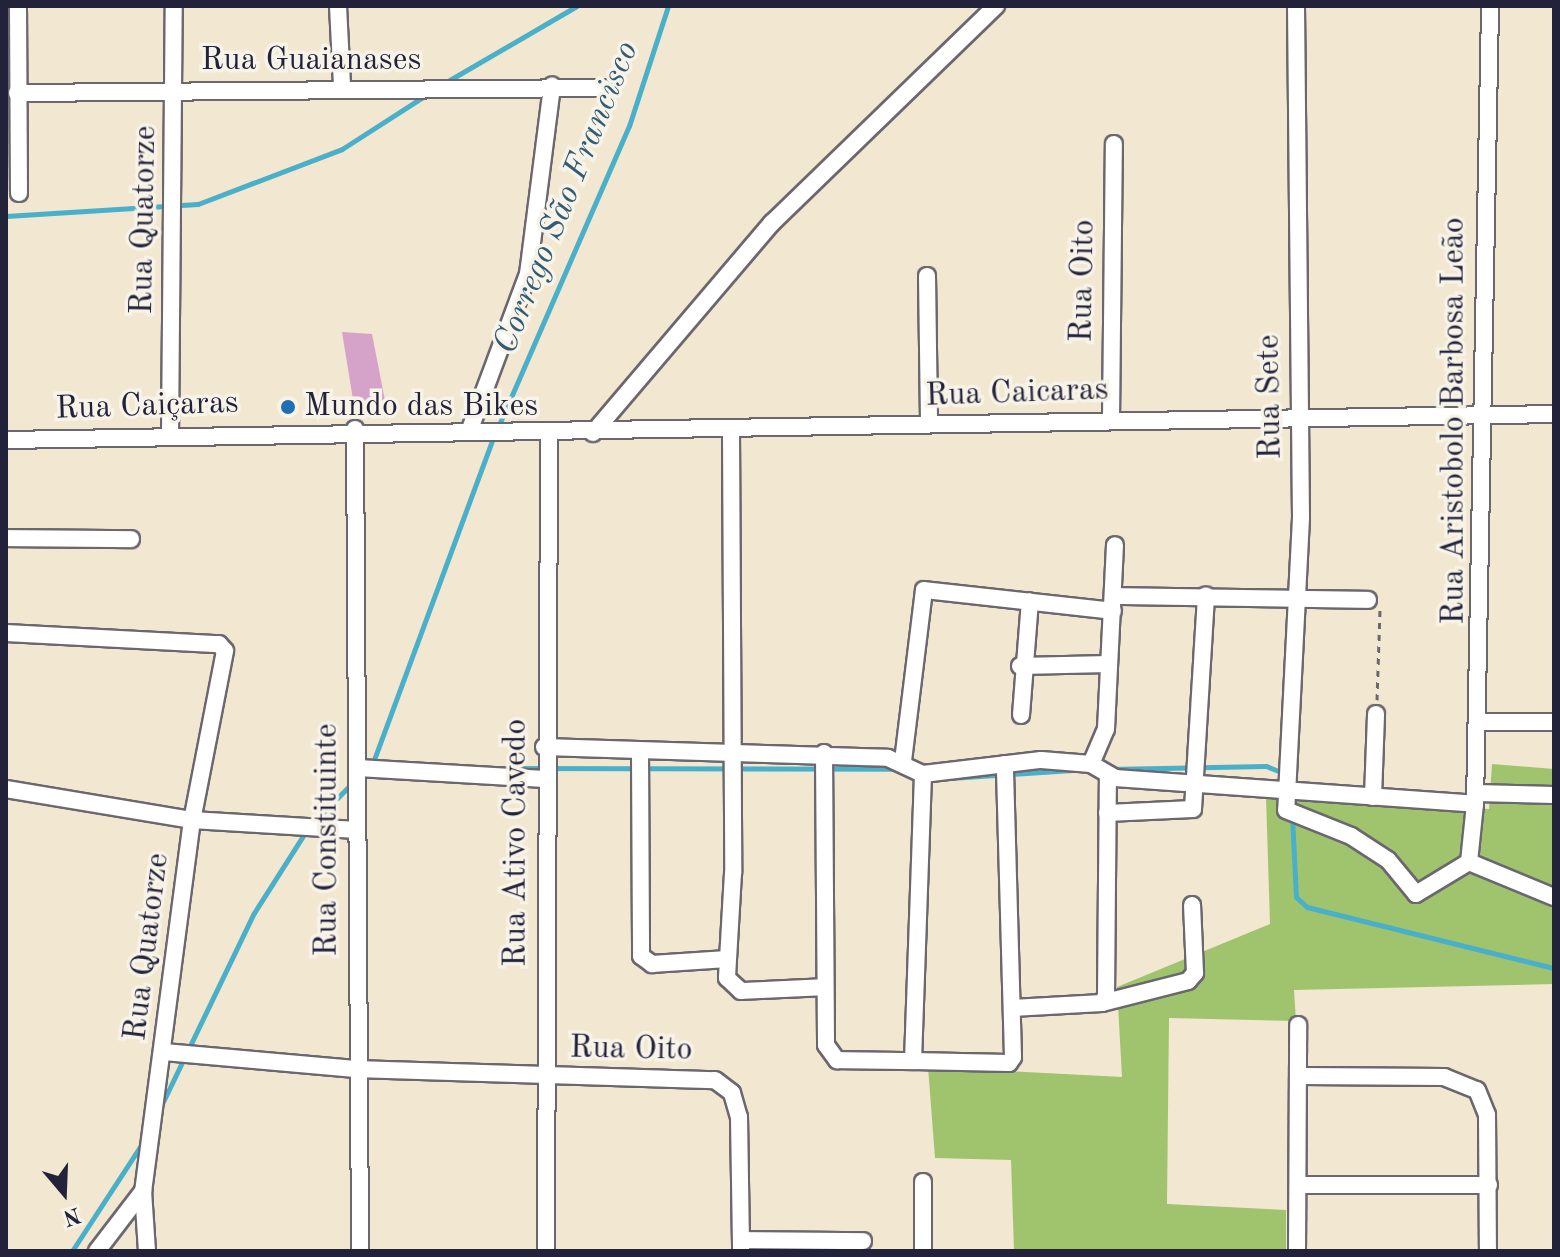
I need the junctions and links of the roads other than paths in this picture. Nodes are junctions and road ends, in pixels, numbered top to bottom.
1 (18, 6) edge
2 (174, 6) edge
3 (338, 6) edge
4 (996, 6) edge
5 (1296, 6) edge
6 (1490, 6) edge
7 (342, 86) junction
8 (552, 86) junction
9 (604, 88) dead end
10 (174, 90) junction
11 (17, 93) junction
12 (1114, 144) dead end
13 (19, 193) dead end
14 (927, 276) dead end
15 (1554, 414) edge
16 (1482, 416) junction
17 (1111, 419) junction
18 (1299, 419) junction
19 (929, 424) junction
20 (355, 429) junction
21 (476, 430) junction
22 (731, 432) junction
23 (593, 433) junction
24 (170, 434) junction
25 (549, 435) junction
26 (6, 440) edge
27 (6, 538) edge
28 (131, 539) dead end
29 (1115, 545) dead end
30 (1206, 595) junction
31 (1296, 598) junction
32 (1368, 600) road end
33 (1030, 601) junction
34 (1114, 604) junction
35 (6, 633) edge
36 (1109, 664) junction
37 (1020, 666) junction
38 (1376, 714) road end
39 (1021, 715) dead end
40 (1478, 722) junction
41 (1554, 722) edge
42 (544, 747) junction
43 (729, 750) junction
44 (640, 753) junction
45 (824, 753) junction
46 (903, 761) junction
47 (1005, 764) junction
48 (1091, 764) junction
49 (364, 770) junction
50 (923, 774) junction
51 (1108, 776) junction
52 (545, 779) junction
53 (1195, 783) junction
54 (1292, 788) junction
55 (6, 789) edge
56 (1554, 795) edge
57 (1373, 797) junction
58 (1476, 799) junction
59 (1107, 813) junction
60 (192, 820) junction
61 (357, 830) junction
62 (1469, 862) junction
63 (1554, 897) edge
64 (1192, 905) dead end
65 (727, 959) junction
66 (825, 987) junction
67 (1102, 1003) junction
68 (1012, 1008) junction
69 (1298, 1025) dead end
70 (171, 1053) junction
71 (913, 1061) junction
72 (355, 1069) junction
73 (546, 1076) junction
74 (1302, 1076) junction
75 (923, 1182) dead end
76 (1298, 1185) junction
77 (1489, 1185) junction
78 (143, 1191) junction
79 (863, 1241) dead end
80 (741, 1246) edge
81 (97, 1251) edge
82 (147, 1251) edge
83 (360, 1251) edge
84 (546, 1251) edge
85 (923, 1251) edge
86 (1297, 1251) edge
87 (1488, 1251) edge

1 - 11 street
2 - 10 street, Rua Quatorze
3 - 7 street
4 - 23 street
5 - 18 street, Rua Sete
6 - 16 street, Rua Aristobolo Barbosa Leão
7 - 8 street, Rua Guaianases
7 - 10 street, Rua Guaianases
8 - 9 street, Rua Guaianases
8 - 21 street
10 - 11 street, Rua Guaianases
10 - 24 street, Rua Quatorze
11 - 13 street
12 - 17 street, Rua Oito
14 - 19 street
15 - 16 street, Rua Caicaras
16 - 18 street, Rua Caicaras
16 - 40 street, Rua Aristobolo Barbosa Leão
17 - 18 street, Rua Caicaras
17 - 19 street, Rua Caicaras
18 - 31 street, Rua Sete
19 - 22 street, Rua Caicaras
20 - 21 street, Rua Caiçaras
20 - 24 street, Rua Caiçaras
20 - 49 street, Rua Constituinte
21 - 25 street, Rua Caicaras
22 - 23 street, Rua Caicaras
22 - 43 street
23 - 25 street, Rua Caicaras
24 - 26 street, Rua Caiçaras
25 - 42 street, Rua Ativo Cavedo
27 - 28 street
29 - 34 street
30 - 31 street
30 - 34 street
30 - 53 street
31 - 32 street
31 - 54 street, Rua Sete
33 - 34 street
33 - 37 street
33 - 46 street
34 - 36 street
35 - 60 street, Rua Quatorze
36 - 37 street
36 - 48 street
37 - 39 street
38 - 57 street
40 - 41 street
40 - 58 street, Rua Aristobolo Barbosa Leão
42 - 44 street
42 - 52 street, Rua Ativo Cavedo
43 - 44 street
43 - 45 street
43 - 65 street
44 - 65 street
45 - 46 street
45 - 66 street
46 - 50 street
47 - 48 street
47 - 50 street
47 - 68 street
48 - 51 street
49 - 52 street
49 - 61 street, Rua Constituinte
50 - 71 street
51 - 53 street
51 - 59 street
52 - 73 street, Rua Ativo Cavedo
53 - 54 street
53 - 59 street
54 - 57 street
54 - 62 street, Rua Sete
55 - 60 street
56 - 58 street
57 - 58 street
58 - 62 street, Rua Aristobolo Barbosa Leão
59 - 67 street
60 - 61 street
60 - 70 street, Rua Quatorze
61 - 72 street, Rua Constituinte
62 - 63 street
64 - 67 street
65 - 66 street
66 - 71 street
67 - 68 street
68 - 71 street
69 - 74 street
70 - 72 street, Rua Oito
70 - 78 street, Rua Quatorze
72 - 73 street, Rua Oito
72 - 83 street, Rua Constituinte
73 - 80 street, Rua Oito
73 - 84 street, Rua Ativo Cavedo
74 - 76 street
74 - 77 street
75 - 85 street
76 - 77 street
76 - 86 street
77 - 87 street
78 - 81 street
78 - 82 street, Rua Quatorze
79 - 80 street

